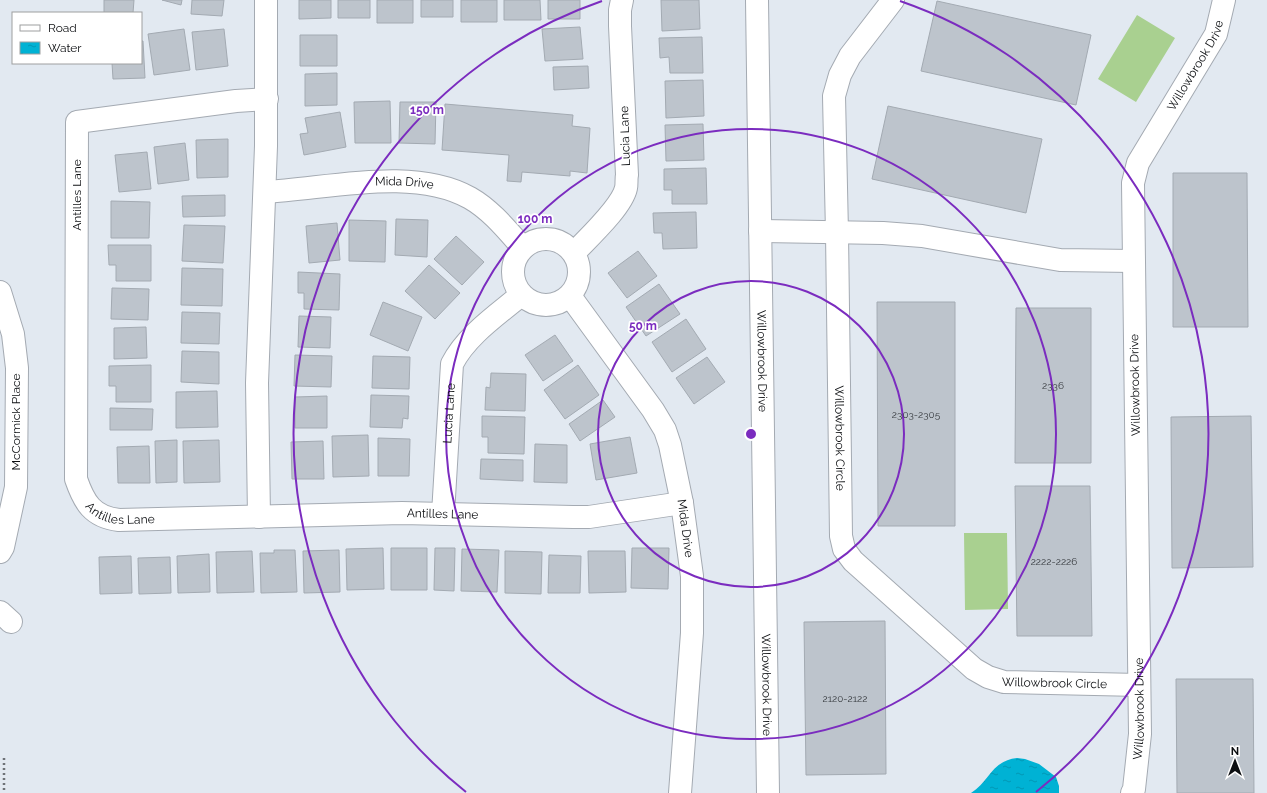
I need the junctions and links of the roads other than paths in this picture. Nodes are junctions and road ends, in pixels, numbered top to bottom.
1 (266, 0) edge
2 (622, 0) edge
3 (757, 0) edge
4 (893, 0) edge
5 (1224, 0) edge
6 (267, 99) junction
7 (265, 192) junction
8 (760, 231) junction
9 (837, 233) junction
10 (523, 248) junction
11 (574, 253) junction
12 (1133, 261) junction
13 (0, 292) edge
14 (522, 295) junction
15 (570, 296) junction
16 (682, 503) junction
17 (443, 514) junction
18 (259, 517) junction
19 (0, 552) edge
20 (1139, 685) junction
21 (680, 793) edge
22 (768, 793) edge
23 (1132, 793) edge

1 - 6 street
2 - 11 street, Lucia Lane
3 - 8 street, Willowbrook Drive
4 - 9 street, Willowbrook Circle
5 - 12 street, Willowbrook Drive
6 - 7 street
6 - 18 street, Antilles Lane
7 - 10 street, Mida Drive
7 - 18 street
8 - 9 street
8 - 22 street, Willowbrook Drive
9 - 12 street
9 - 20 street, Willowbrook Circle
10 - 11 street
10 - 14 street
11 - 15 street
12 - 20 street, Willowbrook Drive
13 - 19 street, McCormick Place
14 - 15 street
14 - 17 street, Lucia Lane
15 - 16 street, Mida Drive
16 - 17 street, Antilles Lane
16 - 21 street, Mida Drive
17 - 18 street, Antilles Lane
20 - 23 street, Willowbrook Drive

